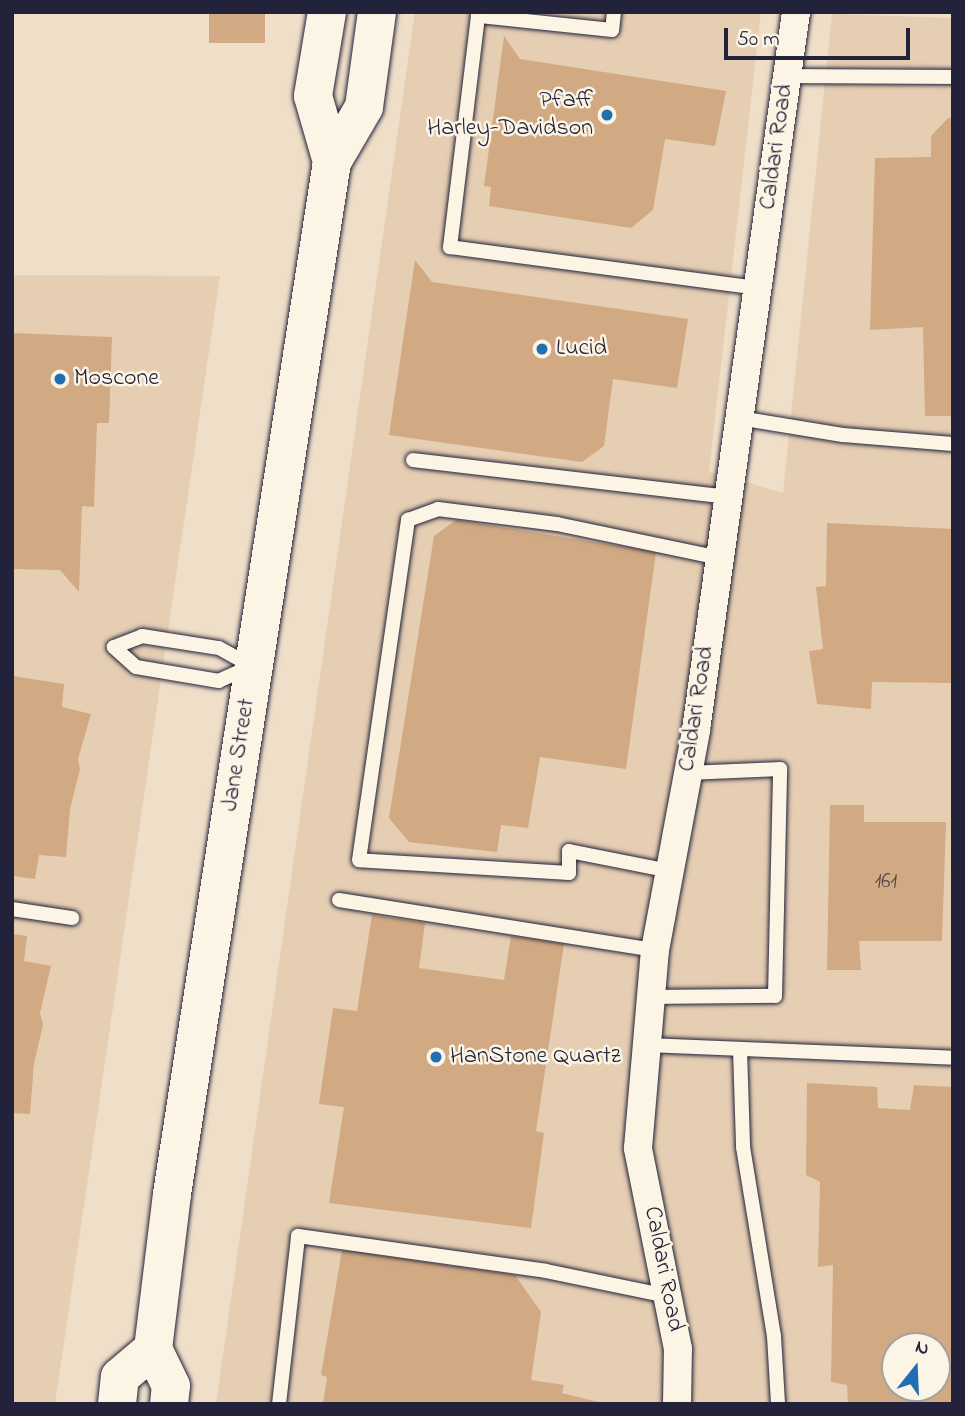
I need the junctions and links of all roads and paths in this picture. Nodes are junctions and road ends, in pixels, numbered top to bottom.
1 (327, 12) edge
2 (377, 12) edge
3 (614, 12) edge
4 (796, 12) edge
5 (787, 76) junction
6 (953, 77) edge
7 (332, 162) junction
8 (757, 288) junction
9 (739, 418) junction
10 (953, 444) edge
11 (412, 460) dead end
12 (728, 497) junction
13 (720, 558) junction
14 (252, 666) junction
15 (688, 773) junction
16 (670, 871) junction
17 (339, 900) dead end
18 (12, 909) edge
19 (72, 918) dead end
20 (655, 950) junction
21 (651, 998) junction
22 (648, 1045) junction
23 (740, 1049) junction
24 (953, 1058) edge
25 (668, 1296) junction
26 (153, 1349) junction
27 (117, 1404) edge
28 (169, 1404) edge
29 (279, 1404) edge
30 (677, 1404) edge
31 (778, 1404) edge

1 - 7 main road, Jane Street
2 - 7 main road, Jane Street
3 - 8 lane
4 - 5 street, Caldari Road
5 - 6 lane
5 - 8 street, Caldari Road
7 - 14 main road, Jane Street
8 - 9 street, Caldari Road
9 - 10 lane
9 - 12 street, Caldari Road
11 - 12 lane
12 - 13 street, Caldari Road
13 - 15 street, Caldari Road
13 - 16 lane
14 - 14 lane
14 - 26 main road, Jane Street
15 - 16 street, Caldari Road
15 - 21 lane
16 - 20 street, Caldari Road
17 - 20 lane
18 - 19 lane
20 - 21 street, Caldari Road
21 - 22 street, Caldari Road
22 - 23 lane
22 - 25 street, Caldari Road
23 - 24 lane
23 - 31 lane
25 - 29 lane
25 - 30 street, Caldari Road
26 - 27 main road
26 - 28 main road

